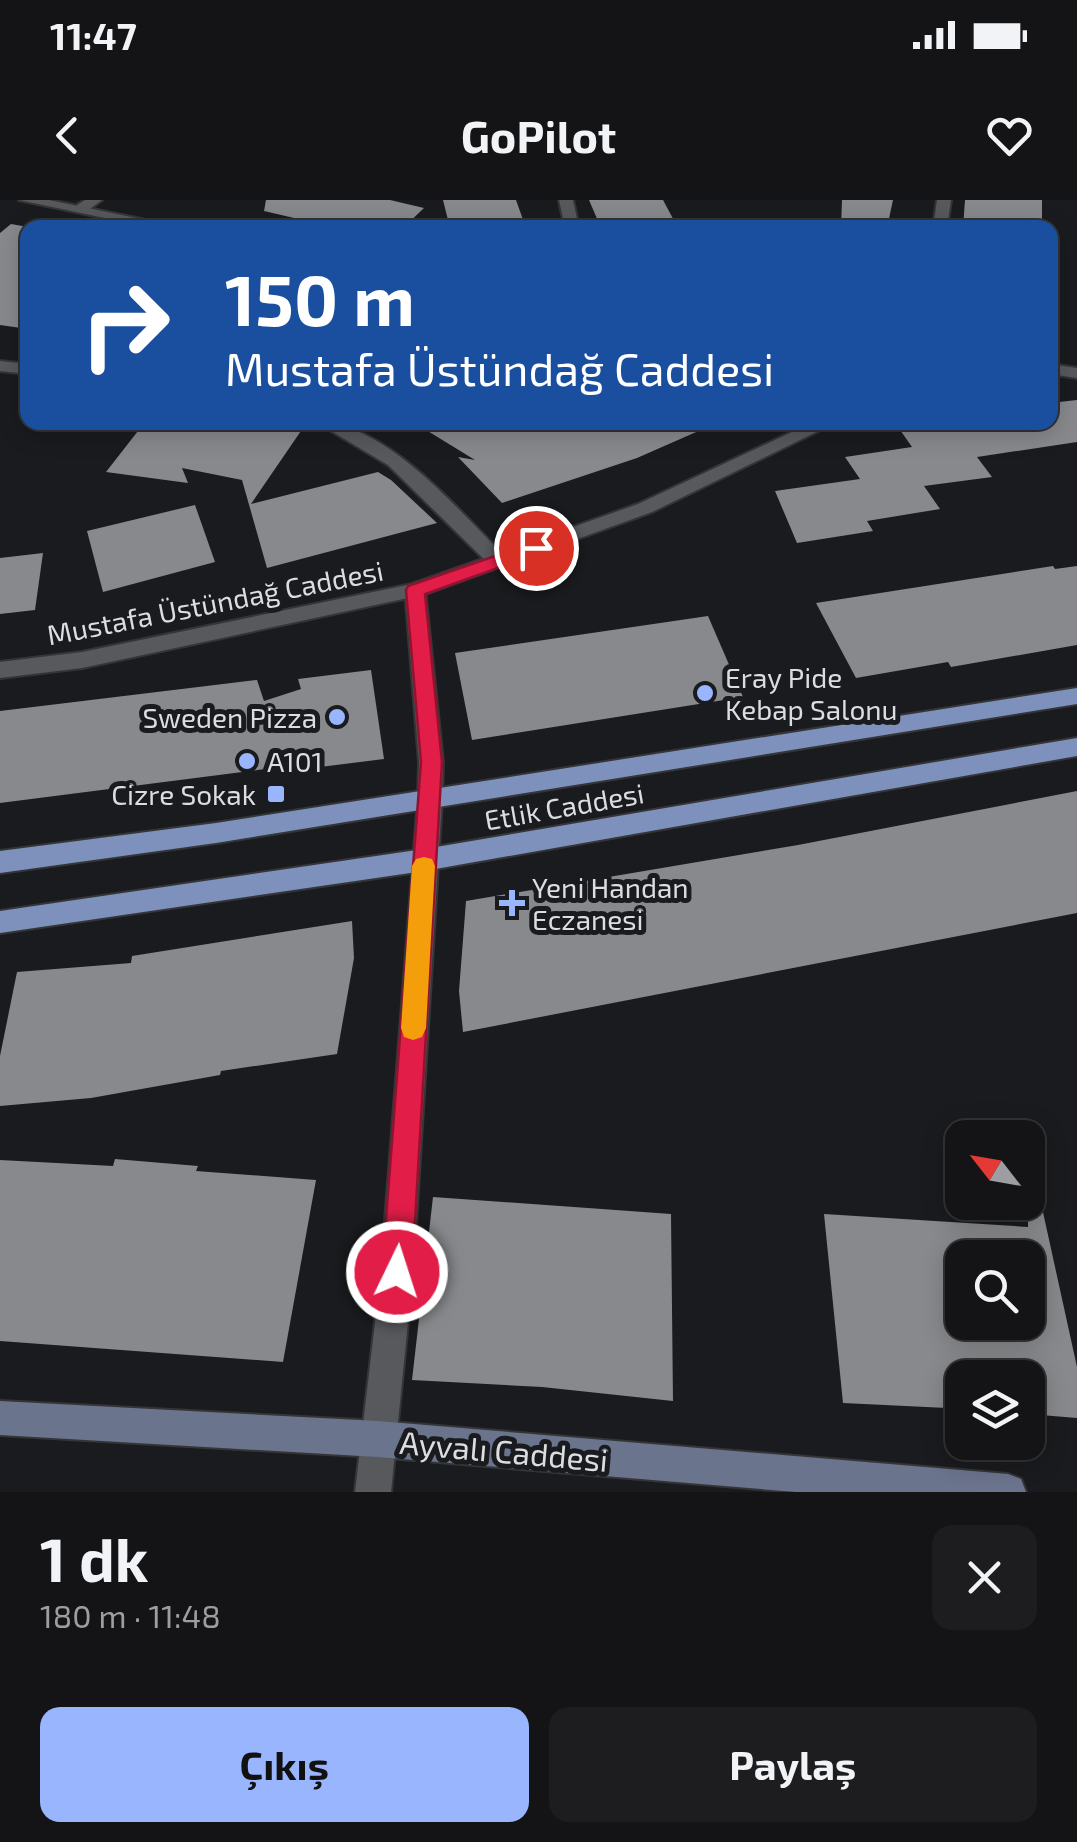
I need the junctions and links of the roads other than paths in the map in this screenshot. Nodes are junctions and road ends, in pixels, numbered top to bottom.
1 (26, 200) edge
2 (88, 204) edge
3 (148, 220) edge
4 (339, 430) edge
5 (811, 430) edge
6 (499, 562) junction
7 (415, 590) junction
8 (0, 670) edge
9 (1077, 696) edge
10 (1077, 748) edge
11 (430, 799) junction
12 (424, 860) junction
13 (0, 862) edge
14 (0, 922) edge
15 (0, 1418) edge
16 (378, 1439) junction
17 (373, 1492) edge
18 (1008, 1492) edge

1 - 2 street
2 - 3 street
4 - 6 street
5 - 6 street, Mustafa Üstündağ Caddesi
6 - 7 street, Mustafa Üstündağ Caddesi
7 - 8 street, Mustafa Üstündağ Caddesi
7 - 11 street
9 - 11 main road, Etlik Caddesi
10 - 12 main road, Etlik Caddesi
11 - 12 street
11 - 13 main road, Etlik Caddesi
12 - 14 main road, Etlik Caddesi
12 - 16 street
15 - 16 main road, Ayvalı Caddesi
16 - 17 street
16 - 18 main road, Ayvalı Caddesi

